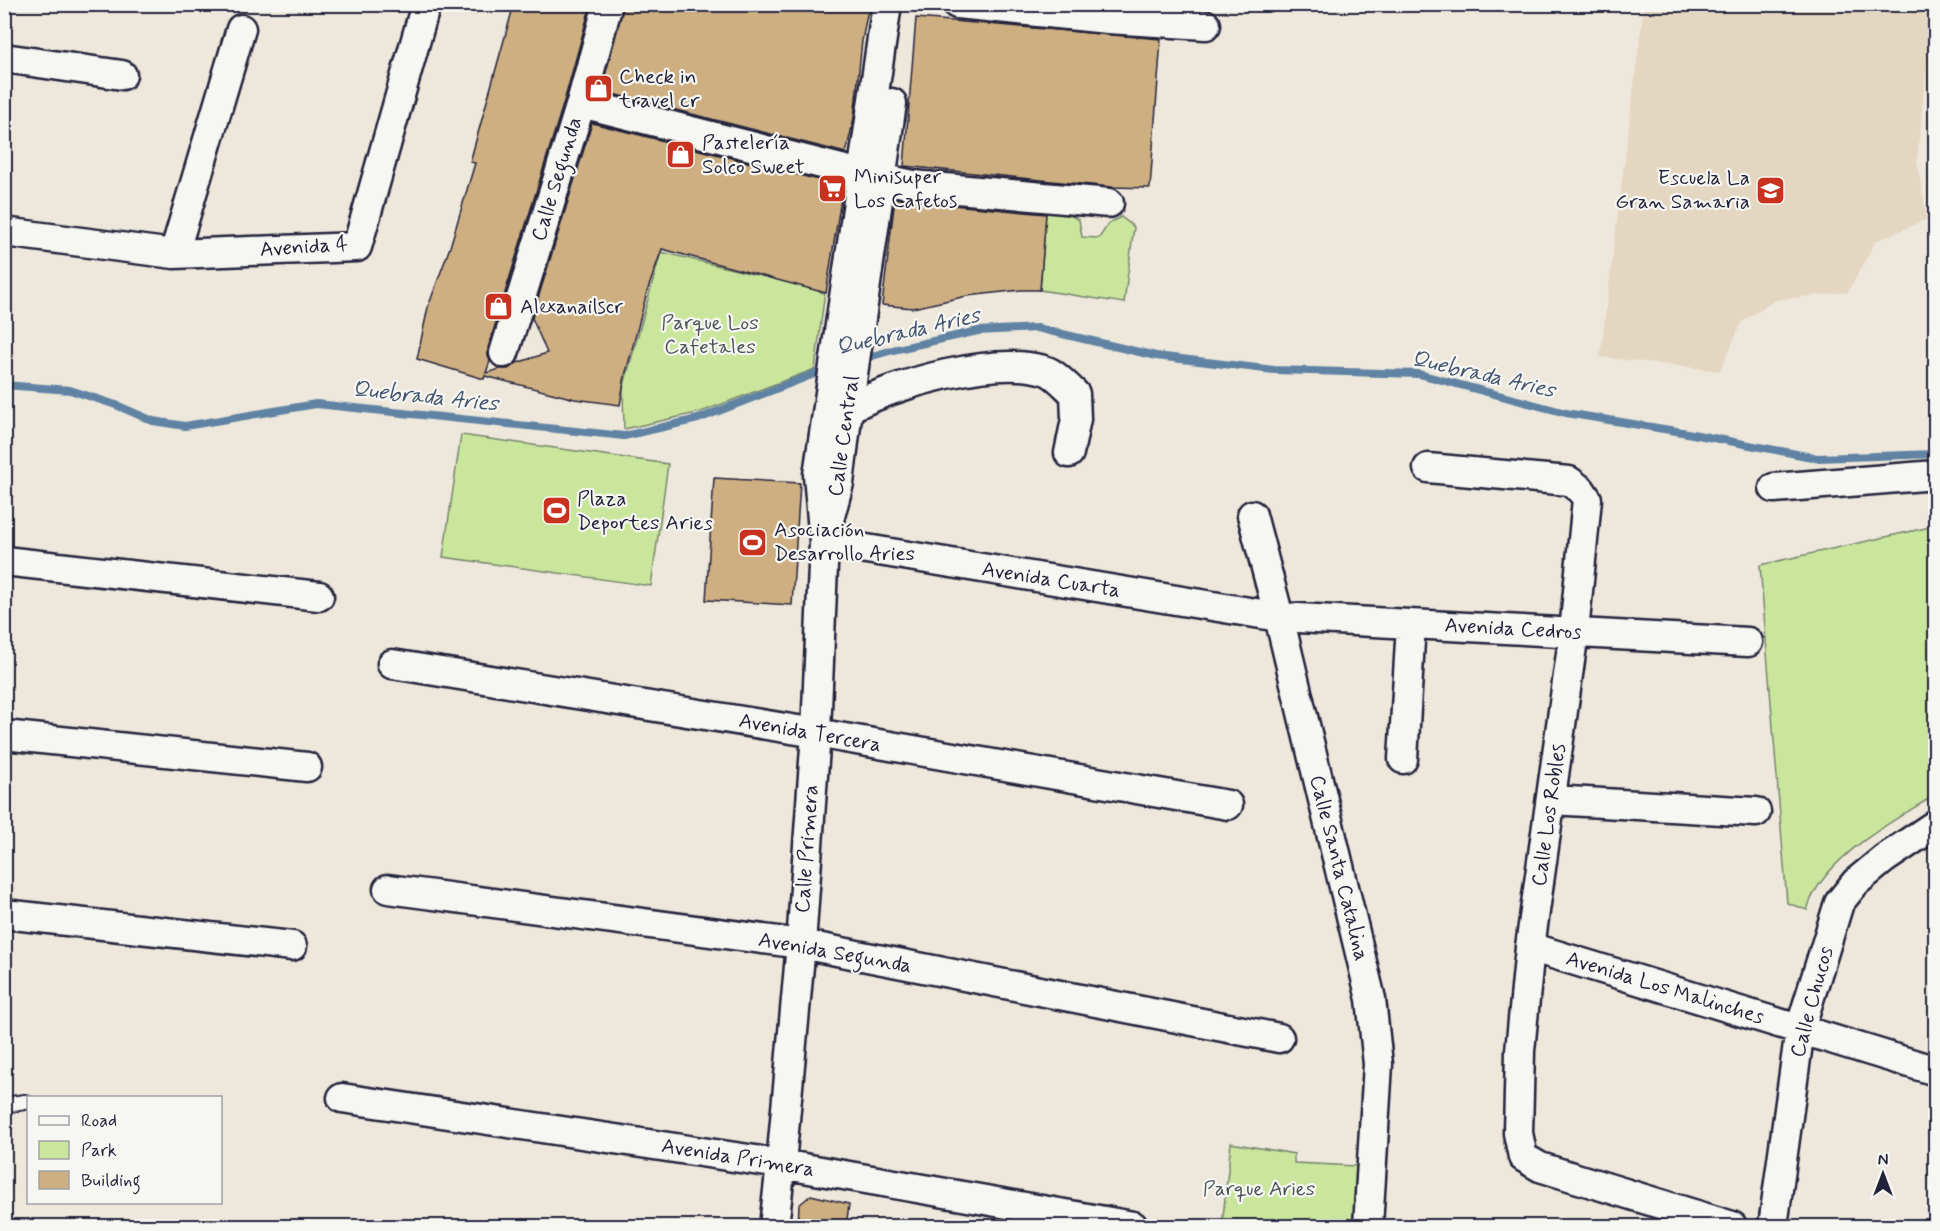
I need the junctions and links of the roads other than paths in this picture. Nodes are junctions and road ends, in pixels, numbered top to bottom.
1 (426, 4) edge
2 (608, 4) edge
3 (887, 4) edge
4 (907, 4) edge
5 (957, 4) edge
6 (1109, 12) edge
7 (1206, 25) dead end
8 (241, 29) dead end
9 (4, 58) edge
10 (122, 75) dead end
11 (581, 103) junction
12 (871, 177) junction
13 (1109, 203) dead end
14 (4, 232) edge
15 (174, 254) junction
16 (504, 353) dead end
17 (844, 391) junction
18 (1069, 453) dead end
19 (1428, 468) dead end
20 (1935, 475) edge
21 (1774, 488) dead end
22 (1252, 515) dead end
23 (824, 542) junction
24 (4, 561) edge
25 (320, 596) dead end
26 (1279, 617) junction
27 (1411, 624) junction
28 (1574, 632) junction
29 (1748, 642) dead end
30 (392, 664) dead end
31 (816, 733) junction
32 (4, 735) edge
33 (1403, 759) dead end
34 (307, 767) dead end
35 (1552, 800) junction
36 (1228, 805) dead end
37 (1756, 812) dead end
38 (1935, 824) edge
39 (388, 889) dead end
40 (4, 914) edge
41 (801, 944) junction
42 (292, 946) dead end
43 (1530, 947) junction
44 (1800, 1029) junction
45 (1279, 1038) dead end
46 (1935, 1069) edge
47 (342, 1098) dead end
48 (26, 1102) dead end
49 (4, 1106) edge
50 (781, 1164) junction
51 (774, 1227) edge
52 (1133, 1227) edge
53 (1368, 1227) edge
54 (1732, 1227) edge
55 (1773, 1227) edge

1 - 15 street, Avenida 4
2 - 11 street, Calle Segunda
3 - 12 street, Calle Central
4 - 12 street, Calle Central
5 - 6 street
6 - 7 street
8 - 15 street
9 - 10 street
11 - 12 street
11 - 16 street, Calle Segunda
12 - 13 street
12 - 17 street, Calle Central
14 - 15 street, Avenida 4
17 - 18 street
17 - 23 street, Calle Central
19 - 28 street, Calle Los Robles
20 - 21 street
22 - 26 street, Calle Santa Catalina
23 - 26 street, Avenida Cuarta
23 - 31 street, Calle Primera
24 - 25 street
26 - 27 street, Avenida Cedros
26 - 53 street, Calle Santa Catalina
27 - 28 street, Avenida Cedros
27 - 33 street
28 - 29 street, Avenida Cedros
28 - 35 street, Calle Los Robles
30 - 31 street, Avenida Tercera
31 - 36 street, Avenida Tercera
31 - 41 street, Calle Primera
32 - 34 street
35 - 37 street
35 - 43 street, Calle Los Robles
38 - 44 street, Calle Chucos
39 - 41 street, Avenida Segunda
40 - 42 street
41 - 45 street, Avenida Segunda
41 - 50 street, Calle Primera
43 - 44 street, Avenida Los Malinches
43 - 54 street, Calle Los Robles
44 - 46 street, Avenida Los Malinches
44 - 55 street, Calle Chucos
47 - 50 street, Avenida Primera
48 - 49 lane
50 - 51 street, Calle Primera
50 - 52 street, Avenida Primera

